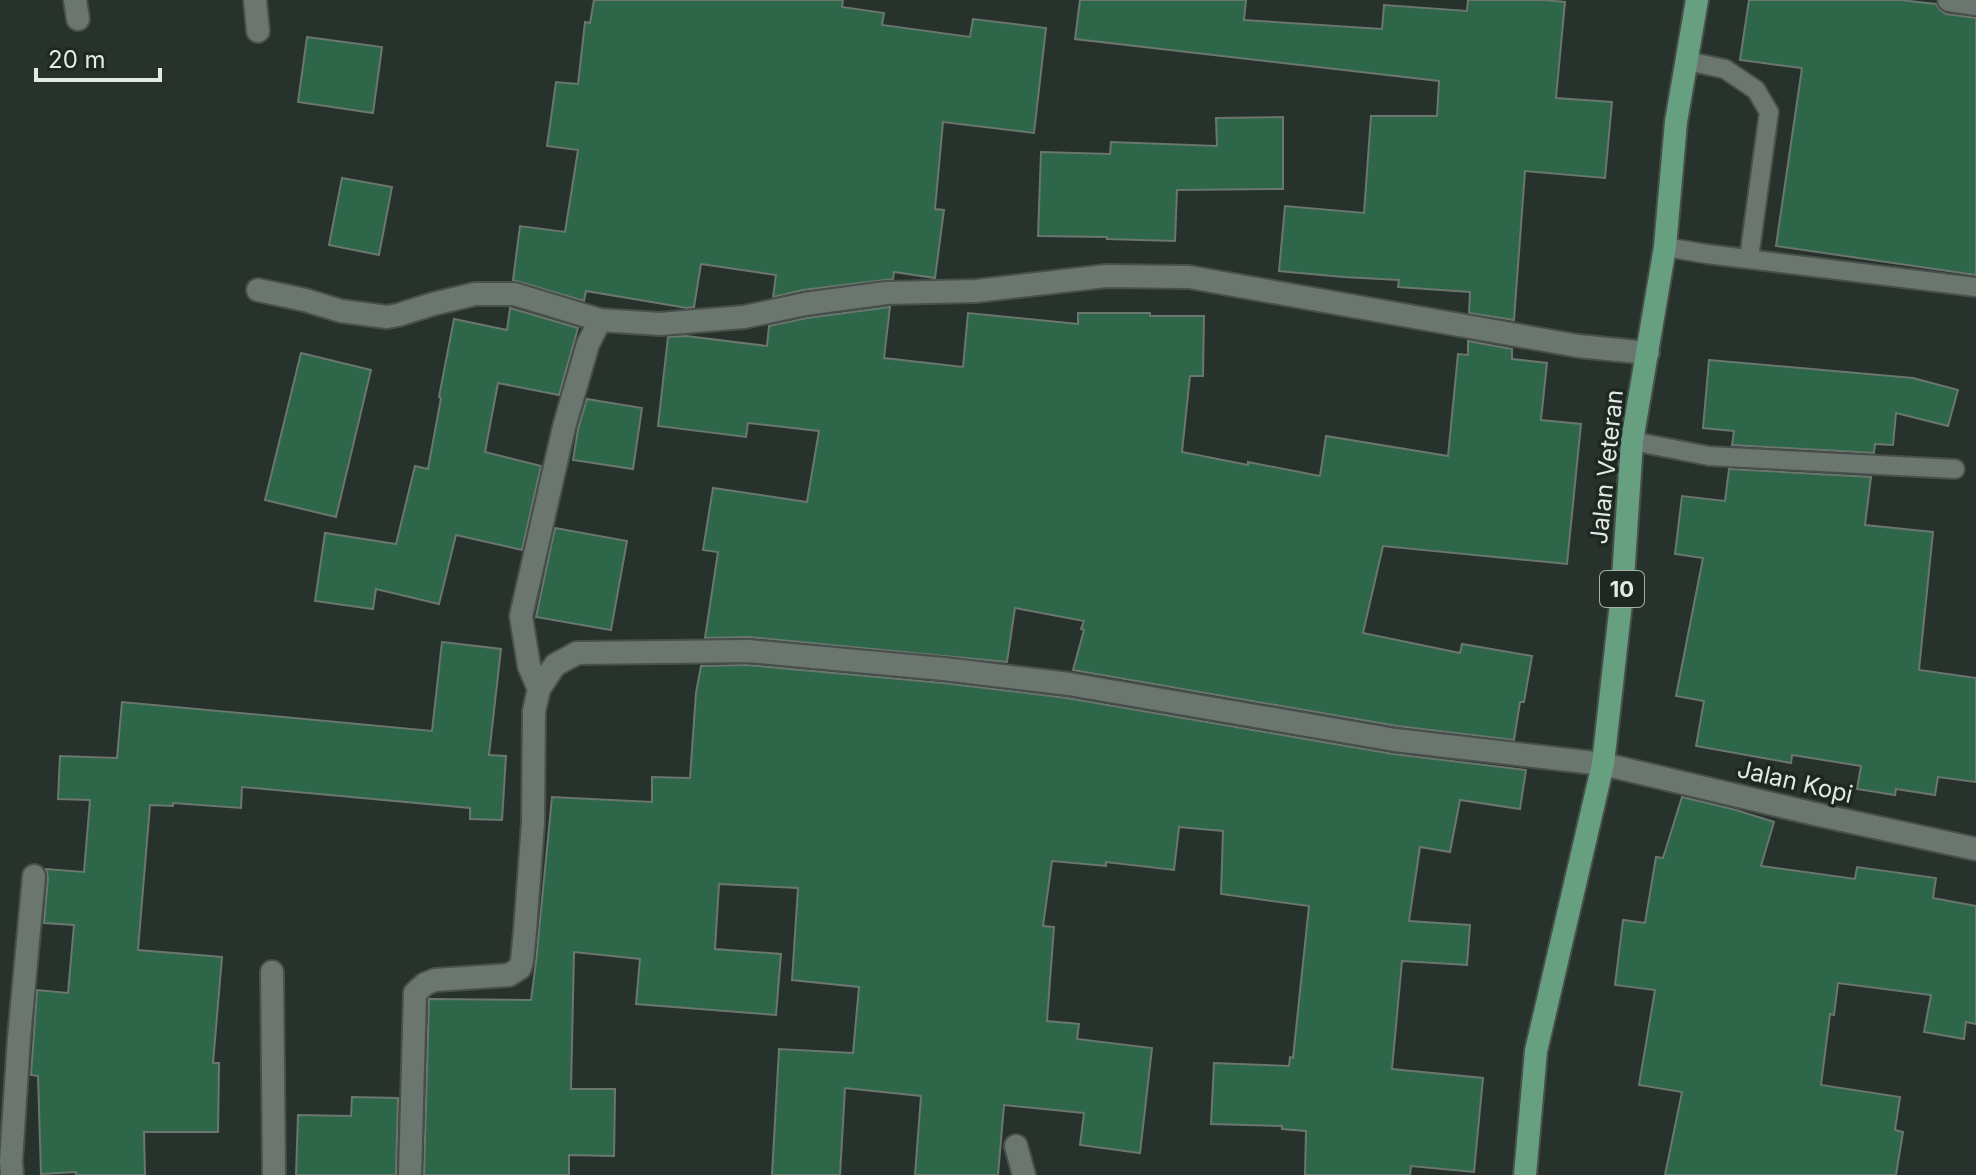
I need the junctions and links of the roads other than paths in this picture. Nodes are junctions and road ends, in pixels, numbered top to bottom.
1 (255, 0) edge
2 (1697, 0) edge
3 (1949, 0) edge
4 (1976, 4) edge
5 (258, 31) dead end
6 (1687, 61) junction
7 (1665, 247) junction
8 (1749, 258) junction
9 (1976, 287) edge
10 (258, 290) dead end
11 (600, 320) junction
12 (1648, 353) junction
13 (1632, 441) junction
14 (1955, 469) dead end
15 (539, 689) junction
16 (1603, 764) junction
17 (1976, 849) edge
18 (34, 876) dead end
19 (272, 972) dead end
20 (1016, 1146) dead end
21 (12, 1175) edge
22 (274, 1175) edge
23 (410, 1175) edge
24 (1024, 1175) edge
25 (1525, 1175) edge

1 - 5 street
2 - 6 highway, Jalan Veteran / 10
3 - 4 street
6 - 7 highway, Jalan Veteran / 10
6 - 8 lane
7 - 8 lane
7 - 12 highway, Jalan Veteran / 10
8 - 9 lane
10 - 11 street
11 - 12 street
11 - 15 street
12 - 13 highway, Jalan Veteran / 10
13 - 14 lane
13 - 16 highway, Jalan Veteran / 10
15 - 16 street, Jalan Kopi
15 - 23 street
16 - 17 street, Jalan Kopi
16 - 25 highway, Jalan Veteran / 10
18 - 21 street
19 - 22 street
20 - 24 street

